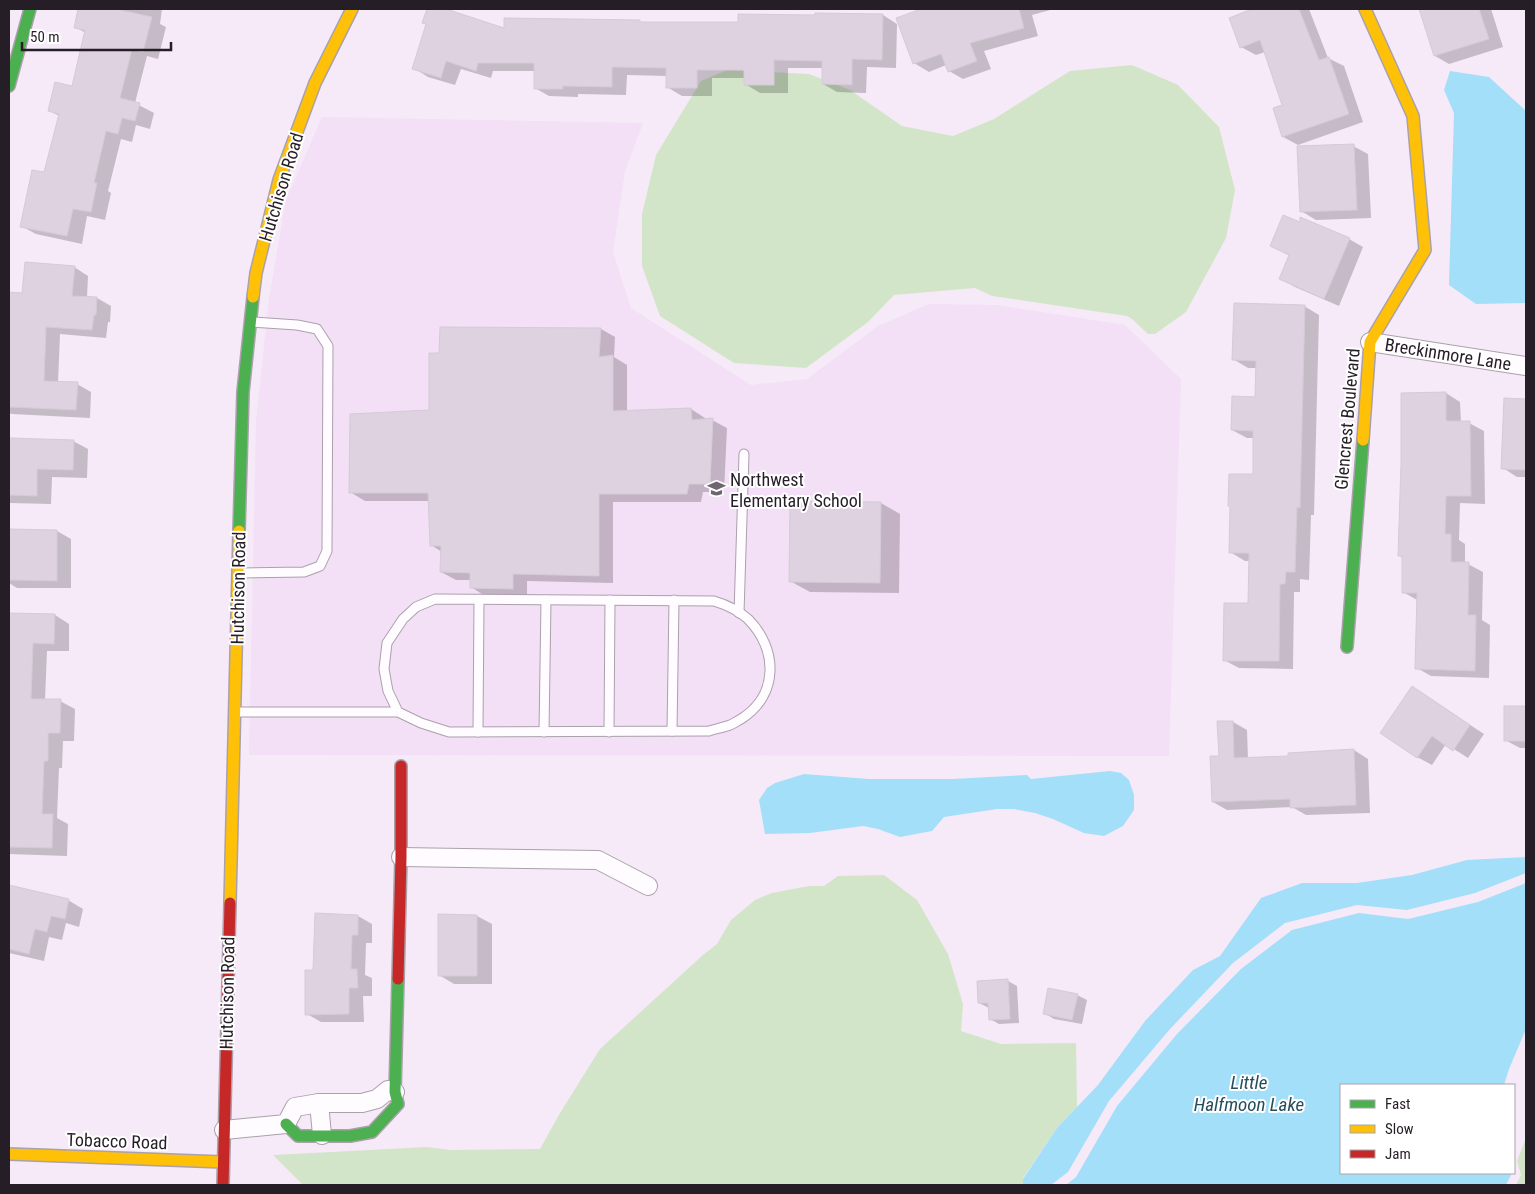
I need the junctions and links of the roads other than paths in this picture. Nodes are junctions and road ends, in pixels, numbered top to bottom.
1 (30, 9) edge
2 (352, 9) edge
3 (1365, 9) edge
4 (9, 86) edge
5 (251, 322) junction
6 (1370, 342) junction
7 (1526, 366) edge
8 (744, 454) dead end
9 (238, 573) junction
10 (479, 600) junction
11 (546, 600) junction
12 (610, 600) junction
13 (674, 600) junction
14 (739, 613) junction
15 (1347, 647) dead end
16 (235, 712) junction
17 (398, 712) junction
18 (672, 731) junction
19 (478, 732) junction
20 (544, 732) junction
21 (609, 732) junction
22 (401, 766) dead end
23 (401, 857) junction
24 (648, 886) dead end
25 (395, 1092) junction
26 (319, 1103) junction
27 (286, 1124) junction
28 (224, 1130) junction
29 (322, 1135) junction
30 (9, 1154) edge
31 (223, 1162) junction
32 (223, 1185) edge

1 - 4 street
2 - 5 street, Hutchison Road
3 - 6 street, Glencrest Boulevard
5 - 9 street, Hutchison Road
5 - 9 lane
6 - 7 street, Breckinmore Lane
6 - 15 street, Glencrest Boulevard
8 - 14 lane
9 - 16 street, Hutchison Road
10 - 11 lane
10 - 17 lane
10 - 19 lane
11 - 12 lane
11 - 20 lane
12 - 13 lane
12 - 21 lane
13 - 14 lane
13 - 18 lane
14 - 18 lane
16 - 17 lane
16 - 28 street, Hutchison Road
17 - 19 lane
18 - 21 lane
19 - 20 lane
20 - 21 lane
22 - 23 street
23 - 24 street
23 - 25 street
25 - 26 street
25 - 29 street
26 - 27 street
26 - 29 street
27 - 28 street
27 - 29 street
28 - 31 street, Hutchison Road
30 - 31 street, Tobacco Road
31 - 32 street, Hutchison Road

